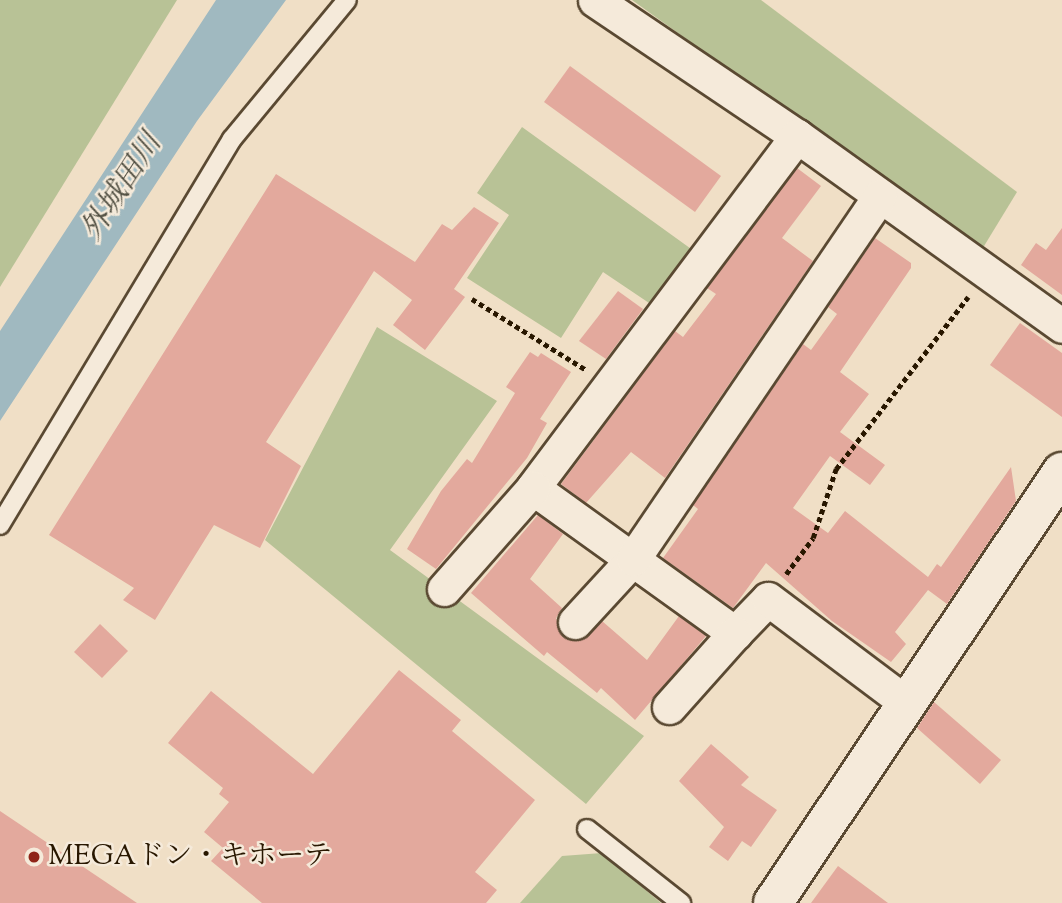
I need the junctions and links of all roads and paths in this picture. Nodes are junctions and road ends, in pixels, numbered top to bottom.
1 (347, 0) edge
2 (594, 0) edge
3 (797, 136) junction
4 (880, 196) junction
5 (988, 271) junction
6 (472, 299) dead end
7 (1062, 326) edge
8 (613, 386) junction
9 (1062, 472) edge
10 (533, 488) junction
11 (0, 525) edge
12 (633, 559) junction
13 (444, 589) dead end
14 (768, 599) junction
15 (575, 622) dead end
16 (735, 633) junction
17 (905, 702) junction
18 (668, 707) dead end
19 (587, 830) dead end
20 (681, 903) edge
21 (773, 903) edge

1 - 11 lane
2 - 3 street
3 - 4 street
3 - 8 street
4 - 5 street
4 - 12 street
5 - 7 street
5 - 14 path
6 - 8 path
8 - 10 street
9 - 17 street
10 - 12 street
10 - 13 street
12 - 15 street
12 - 16 street
14 - 16 street
14 - 17 street
16 - 18 street
17 - 21 street
19 - 20 lane

